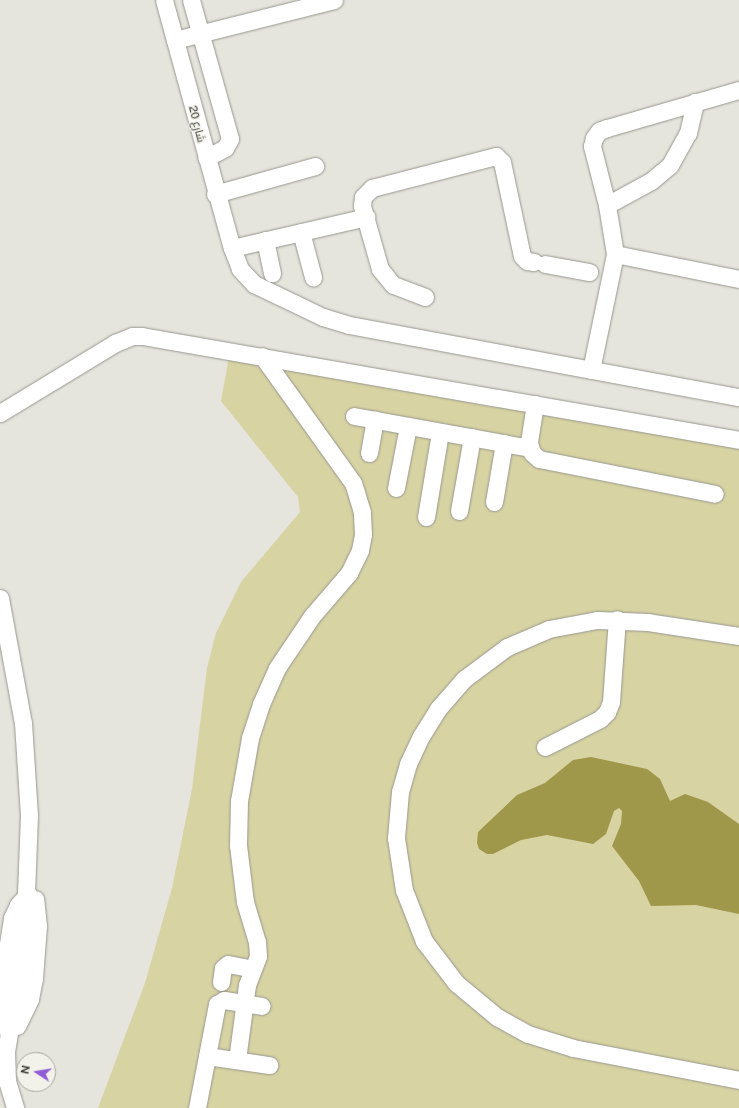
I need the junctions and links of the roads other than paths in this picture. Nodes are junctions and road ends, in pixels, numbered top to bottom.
1 (164, 0) edge
2 (191, 0) edge
3 (334, 0) edge
4 (200, 34) junction
5 (175, 40) junction
6 (739, 90) edge
7 (695, 102) junction
8 (206, 158) junction
9 (315, 166) dead end
10 (215, 194) junction
11 (607, 205) junction
12 (366, 217) junction
13 (301, 232) junction
14 (265, 240) junction
15 (232, 248) junction
16 (615, 254) junction
17 (589, 272) dead end
18 (272, 273) dead end
19 (313, 277) dead end
20 (739, 279) edge
21 (425, 297) dead end
22 (262, 356) junction
23 (592, 370) junction
24 (739, 396) edge
25 (535, 404) junction
26 (0, 413) edge
27 (354, 416) dead end
28 (375, 420) junction
29 (408, 426) junction
30 (440, 432) junction
31 (472, 438) junction
32 (739, 440) edge
33 (504, 443) junction
34 (530, 448) junction
35 (369, 453) dead end
36 (396, 488) dead end
37 (715, 494) dead end
38 (494, 502) dead end
39 (459, 511) dead end
40 (426, 517) dead end
41 (1, 607) edge
42 (617, 620) junction
43 (739, 636) edge
44 (544, 747) dead end
45 (28, 887) junction
46 (253, 969) junction
47 (221, 982) dead end
48 (244, 1003) junction
49 (262, 1006) dead end
50 (5, 1049) edge
51 (207, 1056) junction
52 (237, 1060) junction
53 (269, 1065) dead end
54 (739, 1080) edge
55 (0, 1106) edge
56 (4, 1108) edge
57 (14, 1108) edge
58 (198, 1108) edge

1 - 5 street, شارع 20
2 - 4 street
3 - 4 street
4 - 5 street
4 - 8 street
5 - 8 street, شارع 20
6 - 7 street
7 - 11 street
7 - 11 street
8 - 10 street, شارع 20
9 - 10 street
10 - 15 street, شارع 20
11 - 16 street
12 - 13 street
12 - 17 street
12 - 21 street
13 - 14 street
13 - 19 street
14 - 15 street
14 - 18 street
15 - 23 street, شارع 20
16 - 20 street
16 - 23 street
22 - 25 street
22 - 26 street
22 - 46 street
23 - 24 street, شارع 20
25 - 32 street
25 - 34 street
27 - 28 street
28 - 29 street
28 - 35 street
29 - 30 street
29 - 36 street
30 - 31 street
30 - 40 street
31 - 33 street
31 - 39 street
33 - 34 street
33 - 38 street
34 - 37 street
41 - 45 street
42 - 43 street
42 - 44 street
42 - 54 street
45 - 50 street
45 - 50 street
46 - 47 street
46 - 48 street
48 - 49 street
48 - 51 street
48 - 52 street
50 - 57 street
51 - 52 street
51 - 58 street
52 - 53 street
55 - 56 street

